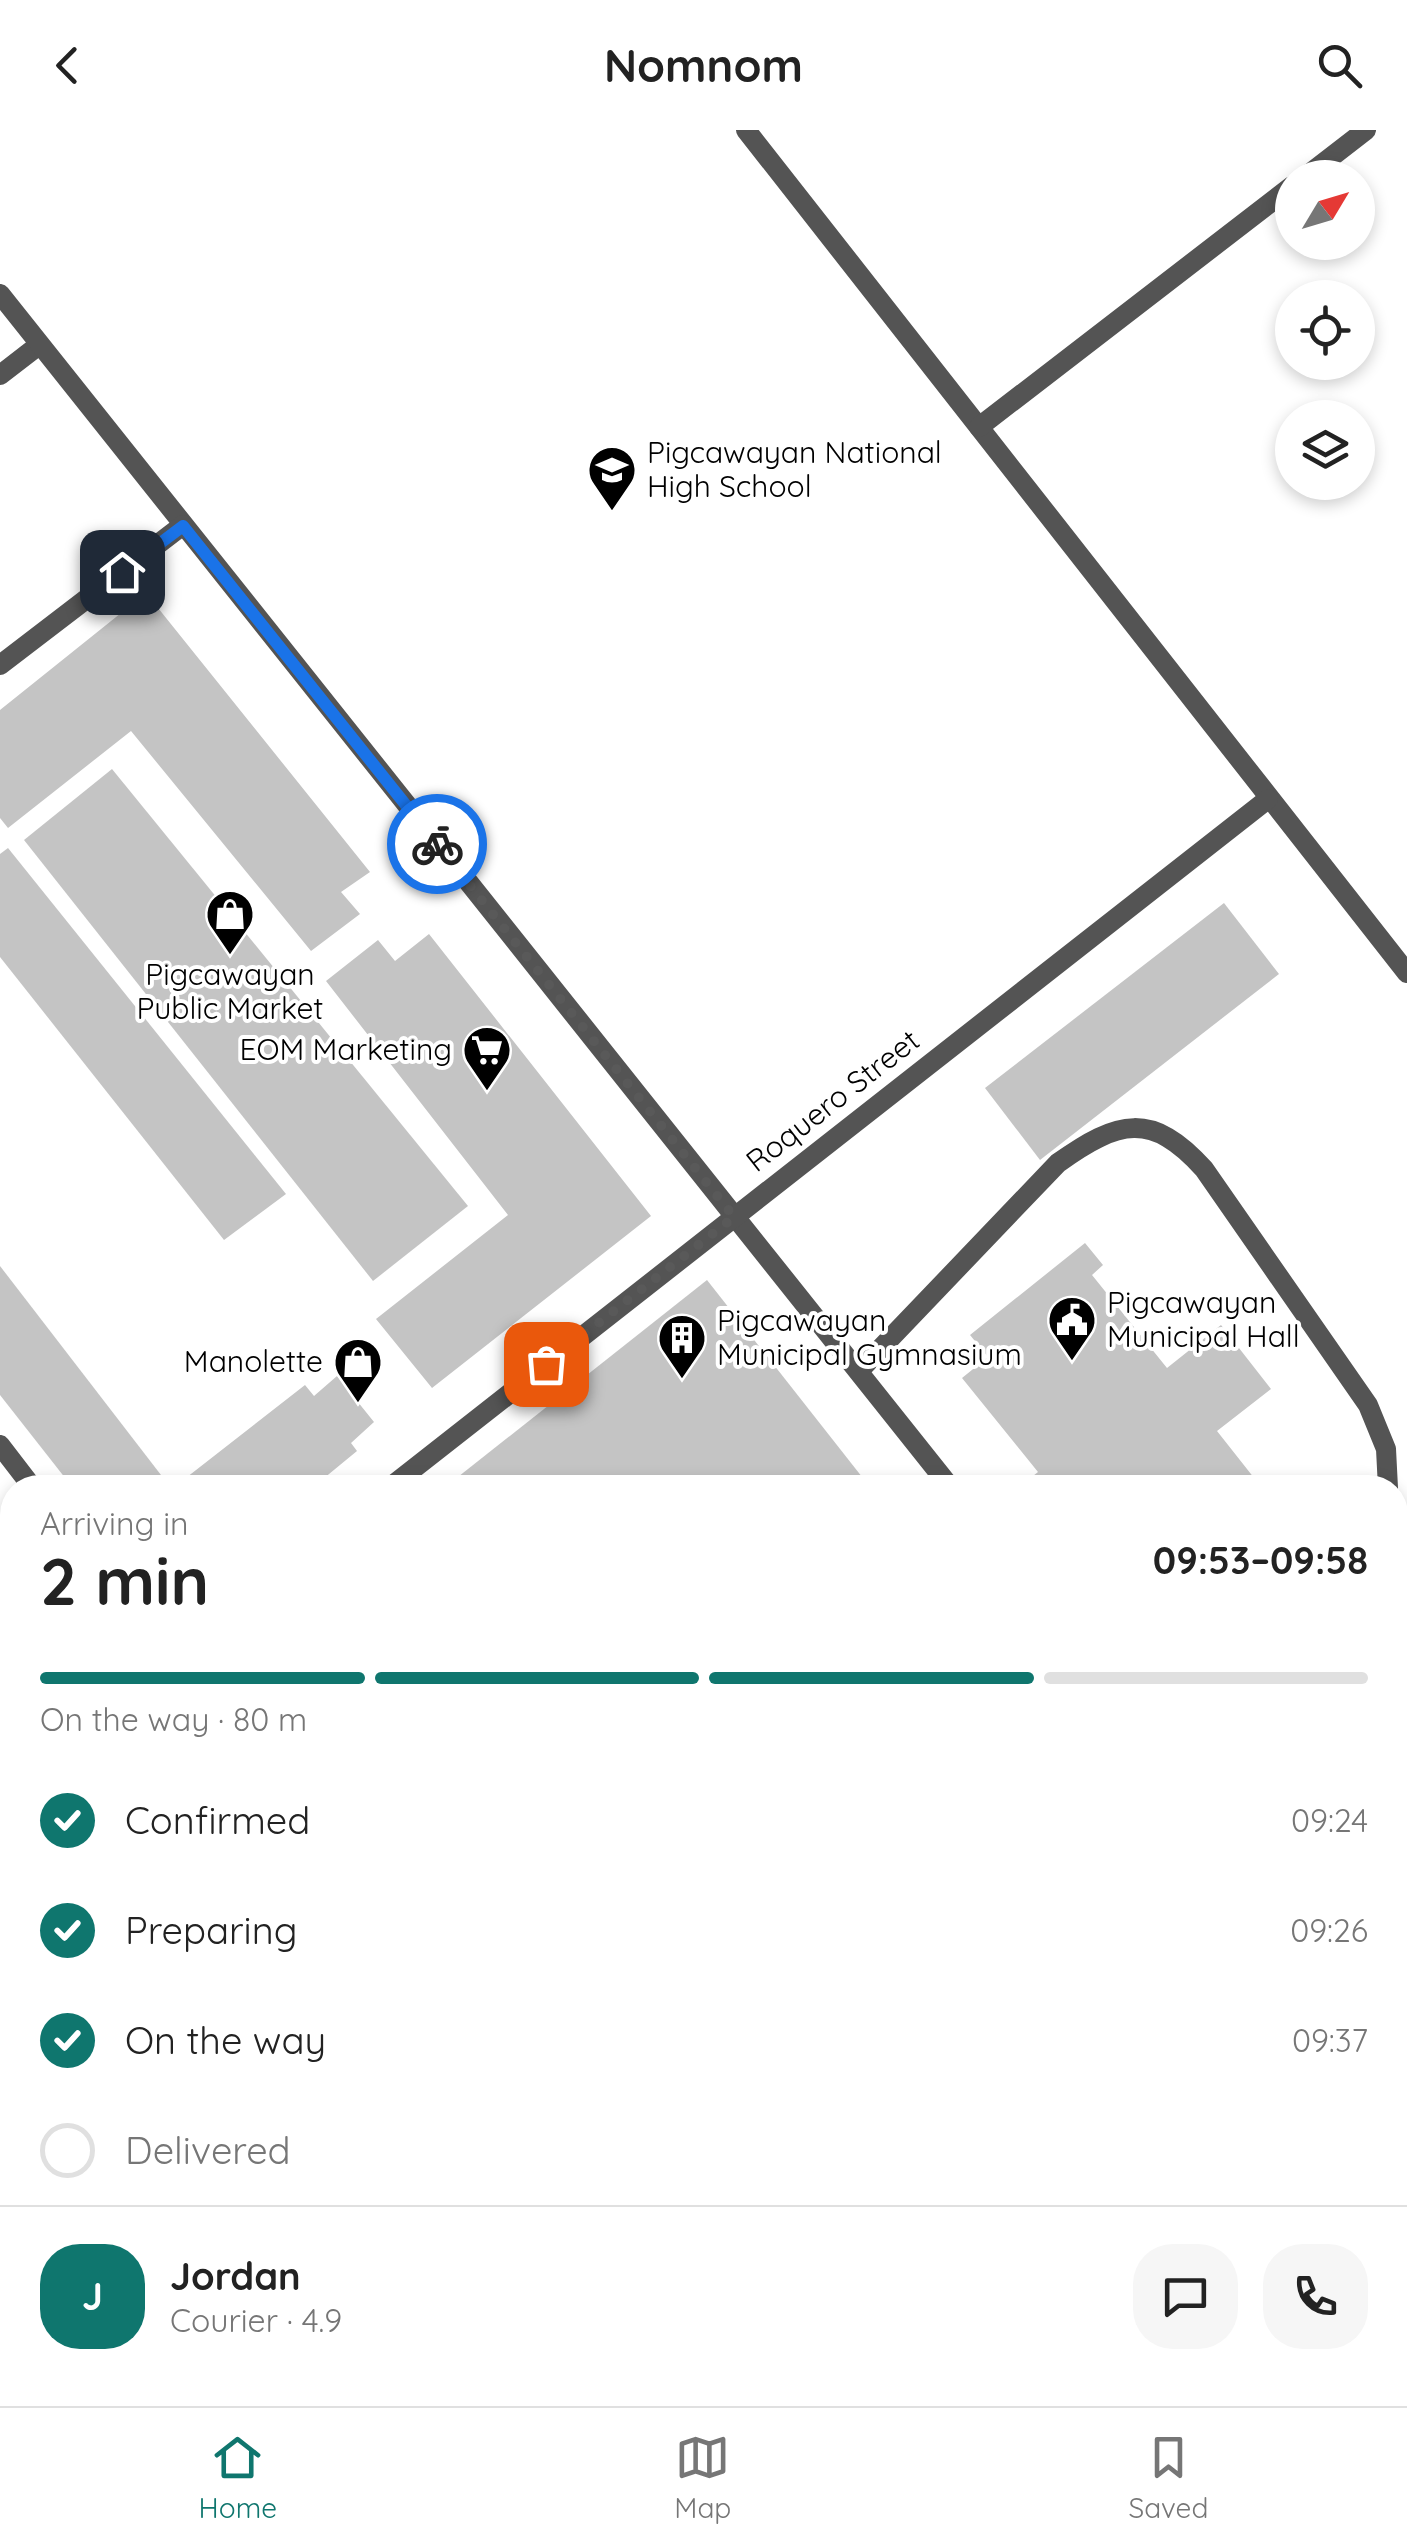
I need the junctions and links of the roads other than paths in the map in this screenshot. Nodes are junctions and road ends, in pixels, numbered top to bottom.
1 (746, 130) edge
2 (1366, 130) edge
3 (1327, 160) edge
4 (1275, 199) edge
5 (0, 294) edge
6 (39, 345) junction
7 (0, 375) edge
8 (979, 427) junction
9 (183, 526) junction
10 (0, 665) edge
11 (1268, 800) junction
12 (1407, 973) edge
13 (734, 1217) junction
14 (859, 1371) junction
15 (0, 1445) edge
16 (23, 1475) edge
17 (405, 1475) edge
18 (940, 1475) edge
19 (1387, 1475) edge

1 - 8 street
2 - 3 street
4 - 8 street
5 - 6 street
6 - 7 street
6 - 9 street
8 - 11 street
9 - 10 street
9 - 13 street
11 - 12 street
11 - 13 street, Roquero Street
13 - 14 street
13 - 17 street, Roquero Street
14 - 18 street
14 - 19 street
15 - 16 street

